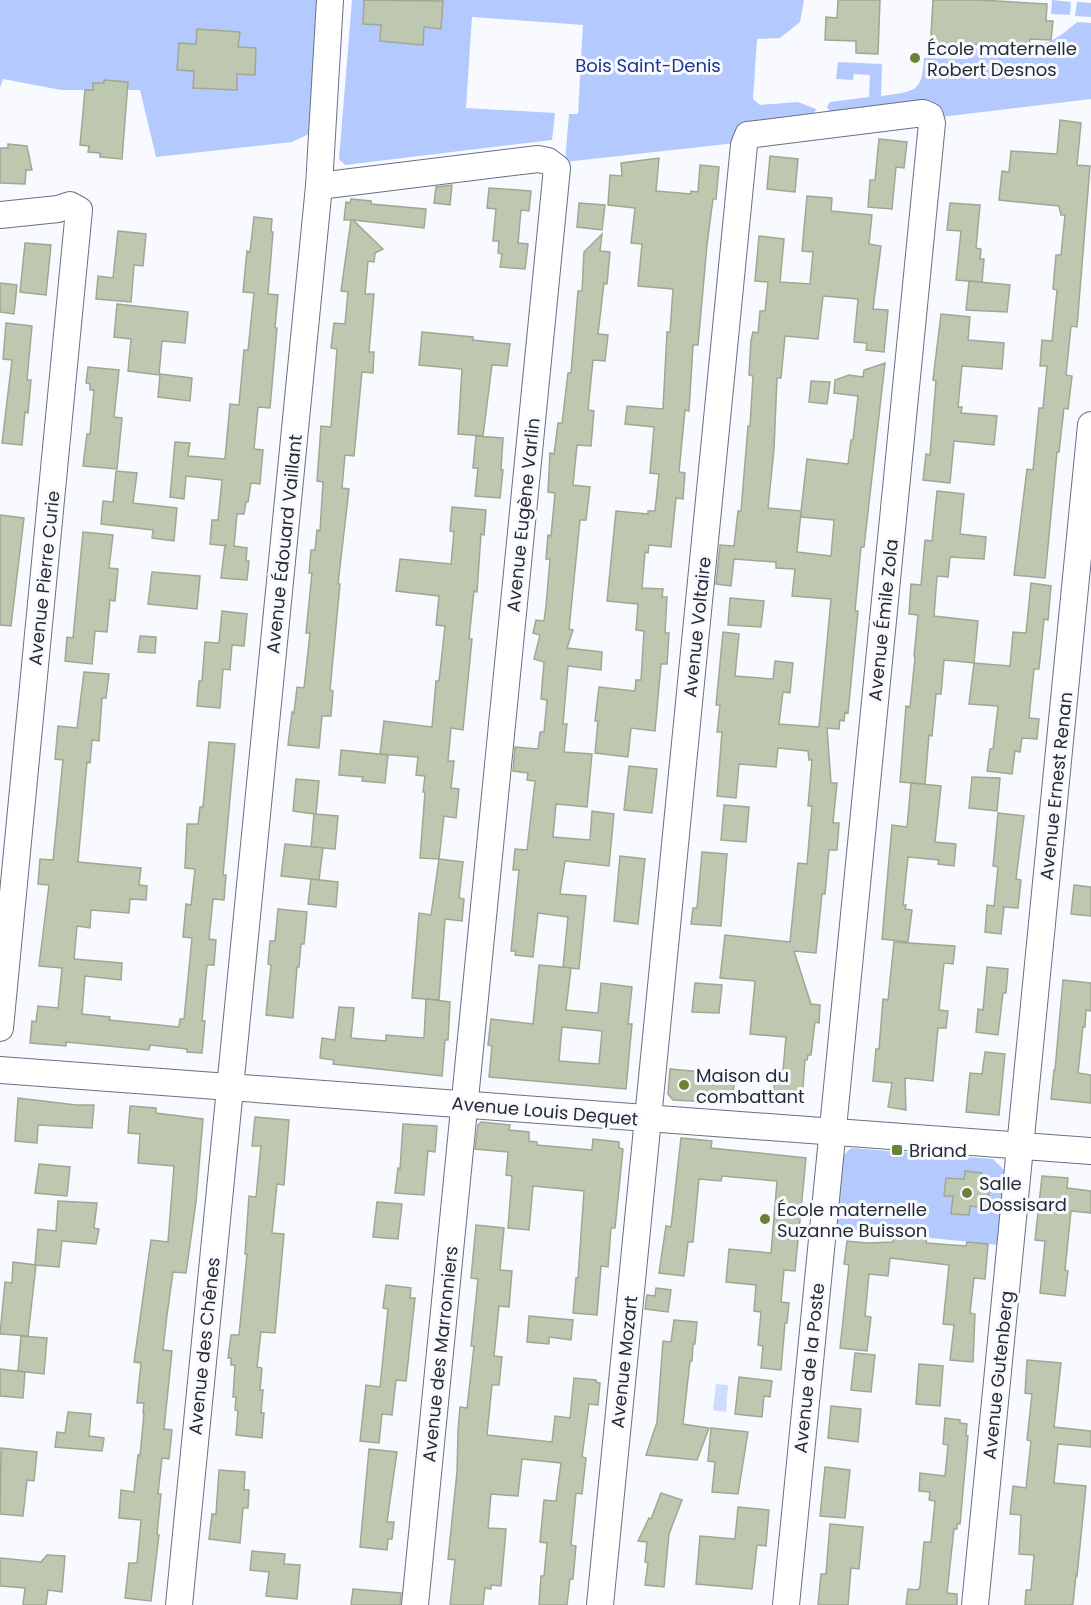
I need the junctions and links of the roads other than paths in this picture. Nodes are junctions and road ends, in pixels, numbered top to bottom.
1 (330, 0) edge
2 (748, 135) joint
3 (319, 186) junction
4 (0, 215) edge
5 (1091, 425) edge
6 (0, 1028) edge
7 (0, 1070) edge
8 (230, 1087) junction
9 (465, 1104) junction
10 (648, 1119) junction
11 (832, 1132) junction
12 (1020, 1146) junction
13 (1091, 1151) edge
14 (179, 1605) edge
15 (415, 1605) edge
16 (600, 1605) edge
17 (786, 1605) edge
18 (975, 1605) edge

1 - 3 street, Avenue Édouard Vaillant
2 - 10 street, Avenue Voltaire
2 - 11 street, Avenue Émile Zola
3 - 8 street, Avenue Édouard Vaillant
3 - 9 street, Avenue Eugène Varlin
4 - 6 street, Avenue Pierre Curie
5 - 12 street, Avenue Ernest Renan
7 - 8 street, Avenue Louis Dequet
8 - 9 street, Avenue Louis Dequet
8 - 14 street, Avenue des Chênes
9 - 10 street, Avenue Louis Dequet
9 - 15 street, Avenue des Marronniers
10 - 11 street, Avenue Louis Dequet
10 - 16 street, Avenue Mozart
11 - 12 street, Avenue Louis Dequet
11 - 17 street, Avenue de la Poste
12 - 13 street, Avenue Louis Dequet
12 - 18 street, Avenue Gutenberg

